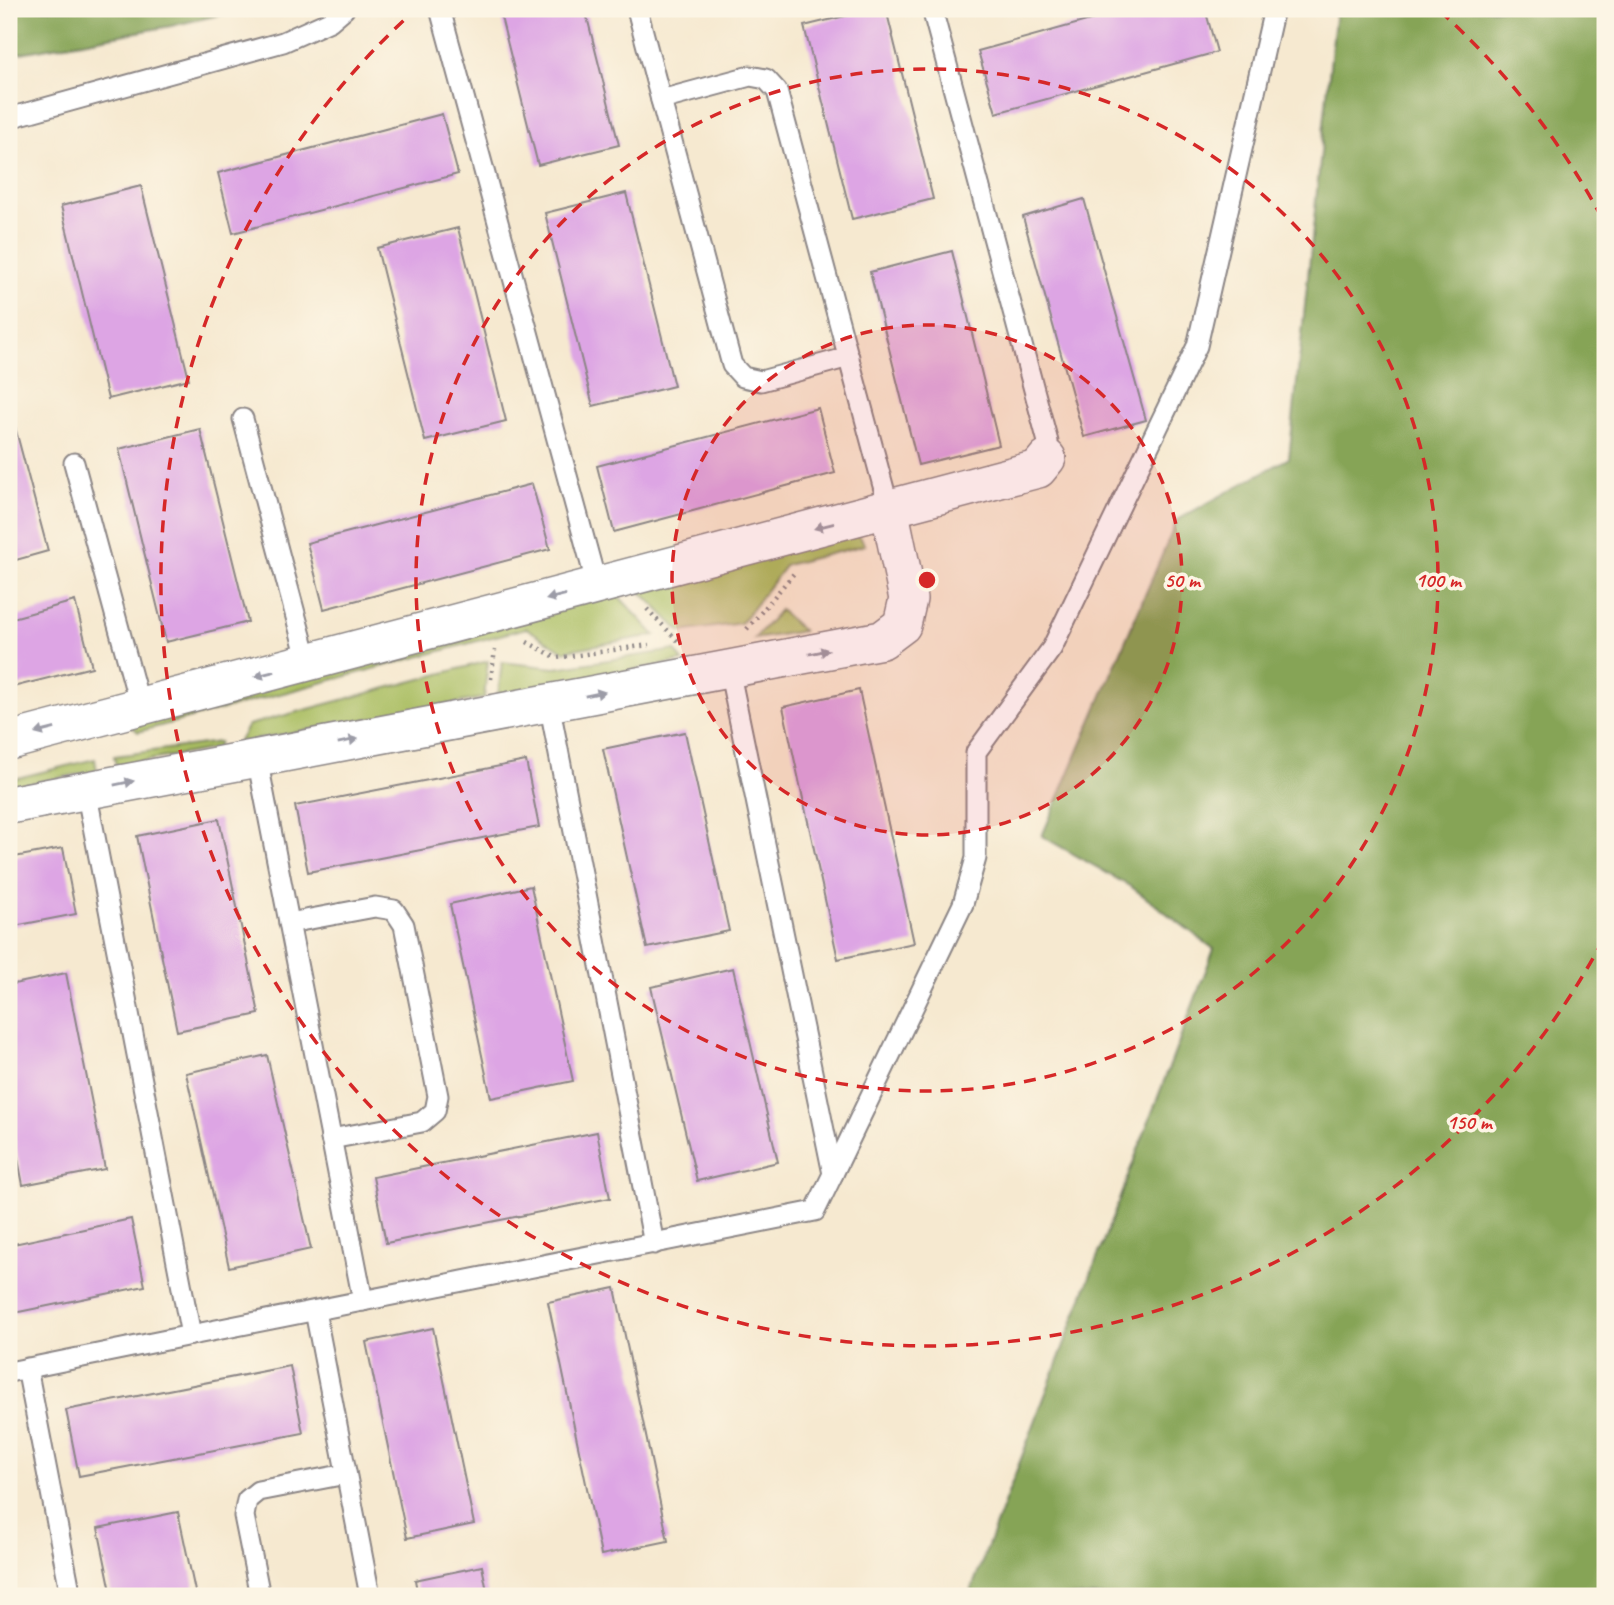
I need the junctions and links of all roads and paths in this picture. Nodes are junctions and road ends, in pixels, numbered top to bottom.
1 (344, 9) edge
2 (440, 9) edge
3 (637, 9) edge
4 (932, 9) edge
5 (1274, 9) edge
6 (661, 100) junction
7 (9, 118) edge
8 (849, 357) junction
9 (243, 419) dead end
10 (1047, 458) joint
11 (74, 463) dead end
12 (890, 509) junction
13 (806, 569) dead end
14 (608, 584) junction
15 (746, 631) dead end
16 (520, 638) dead end
17 (691, 639) dead end
18 (678, 641) junction
19 (664, 642) dead end
20 (651, 644) dead end
21 (496, 646) dead end
22 (482, 649) dead end
23 (308, 662) junction
24 (719, 671) junction
25 (549, 703) junction
26 (140, 706) junction
27 (9, 740) edge
28 (257, 758) junction
29 (86, 790) junction
30 (9, 804) edge
31 (289, 923) junction
32 (331, 1139) junction
33 (833, 1174) junction
34 (654, 1244) junction
35 (363, 1301) junction
36 (315, 1311) junction
37 (191, 1335) junction
38 (18, 1370) edge
39 (346, 1474) junction
40 (71, 1596) edge
41 (260, 1596) edge
42 (370, 1596) edge

1 - 7 lane
2 - 14 lane
3 - 6 lane
4 - 10 lane
5 - 33 lane
6 - 8 lane
6 - 8 lane
8 - 12 lane
9 - 23 lane
10 - 12 street
11 - 26 lane
12 -> 14 street
24 -> 12 street
13 - 15 path
14 - 18 path
14 -> 23 street
16 - 20 path
17 - 18 path
18 - 19 path
18 - 24 path
21 - 22 path
23 -> 26 street
25 -> 24 street
24 - 33 lane
28 -> 25 street
25 - 34 lane
26 -> 27 street
29 -> 28 street
28 - 31 lane
29 - 30 street
29 - 37 lane
31 - 32 lane
31 - 32 lane
32 - 35 lane
33 - 34 lane
34 - 35 lane
35 - 36 lane
36 - 37 lane
36 - 39 lane
37 - 38 lane
38 - 40 lane
39 - 41 lane
39 - 42 lane

